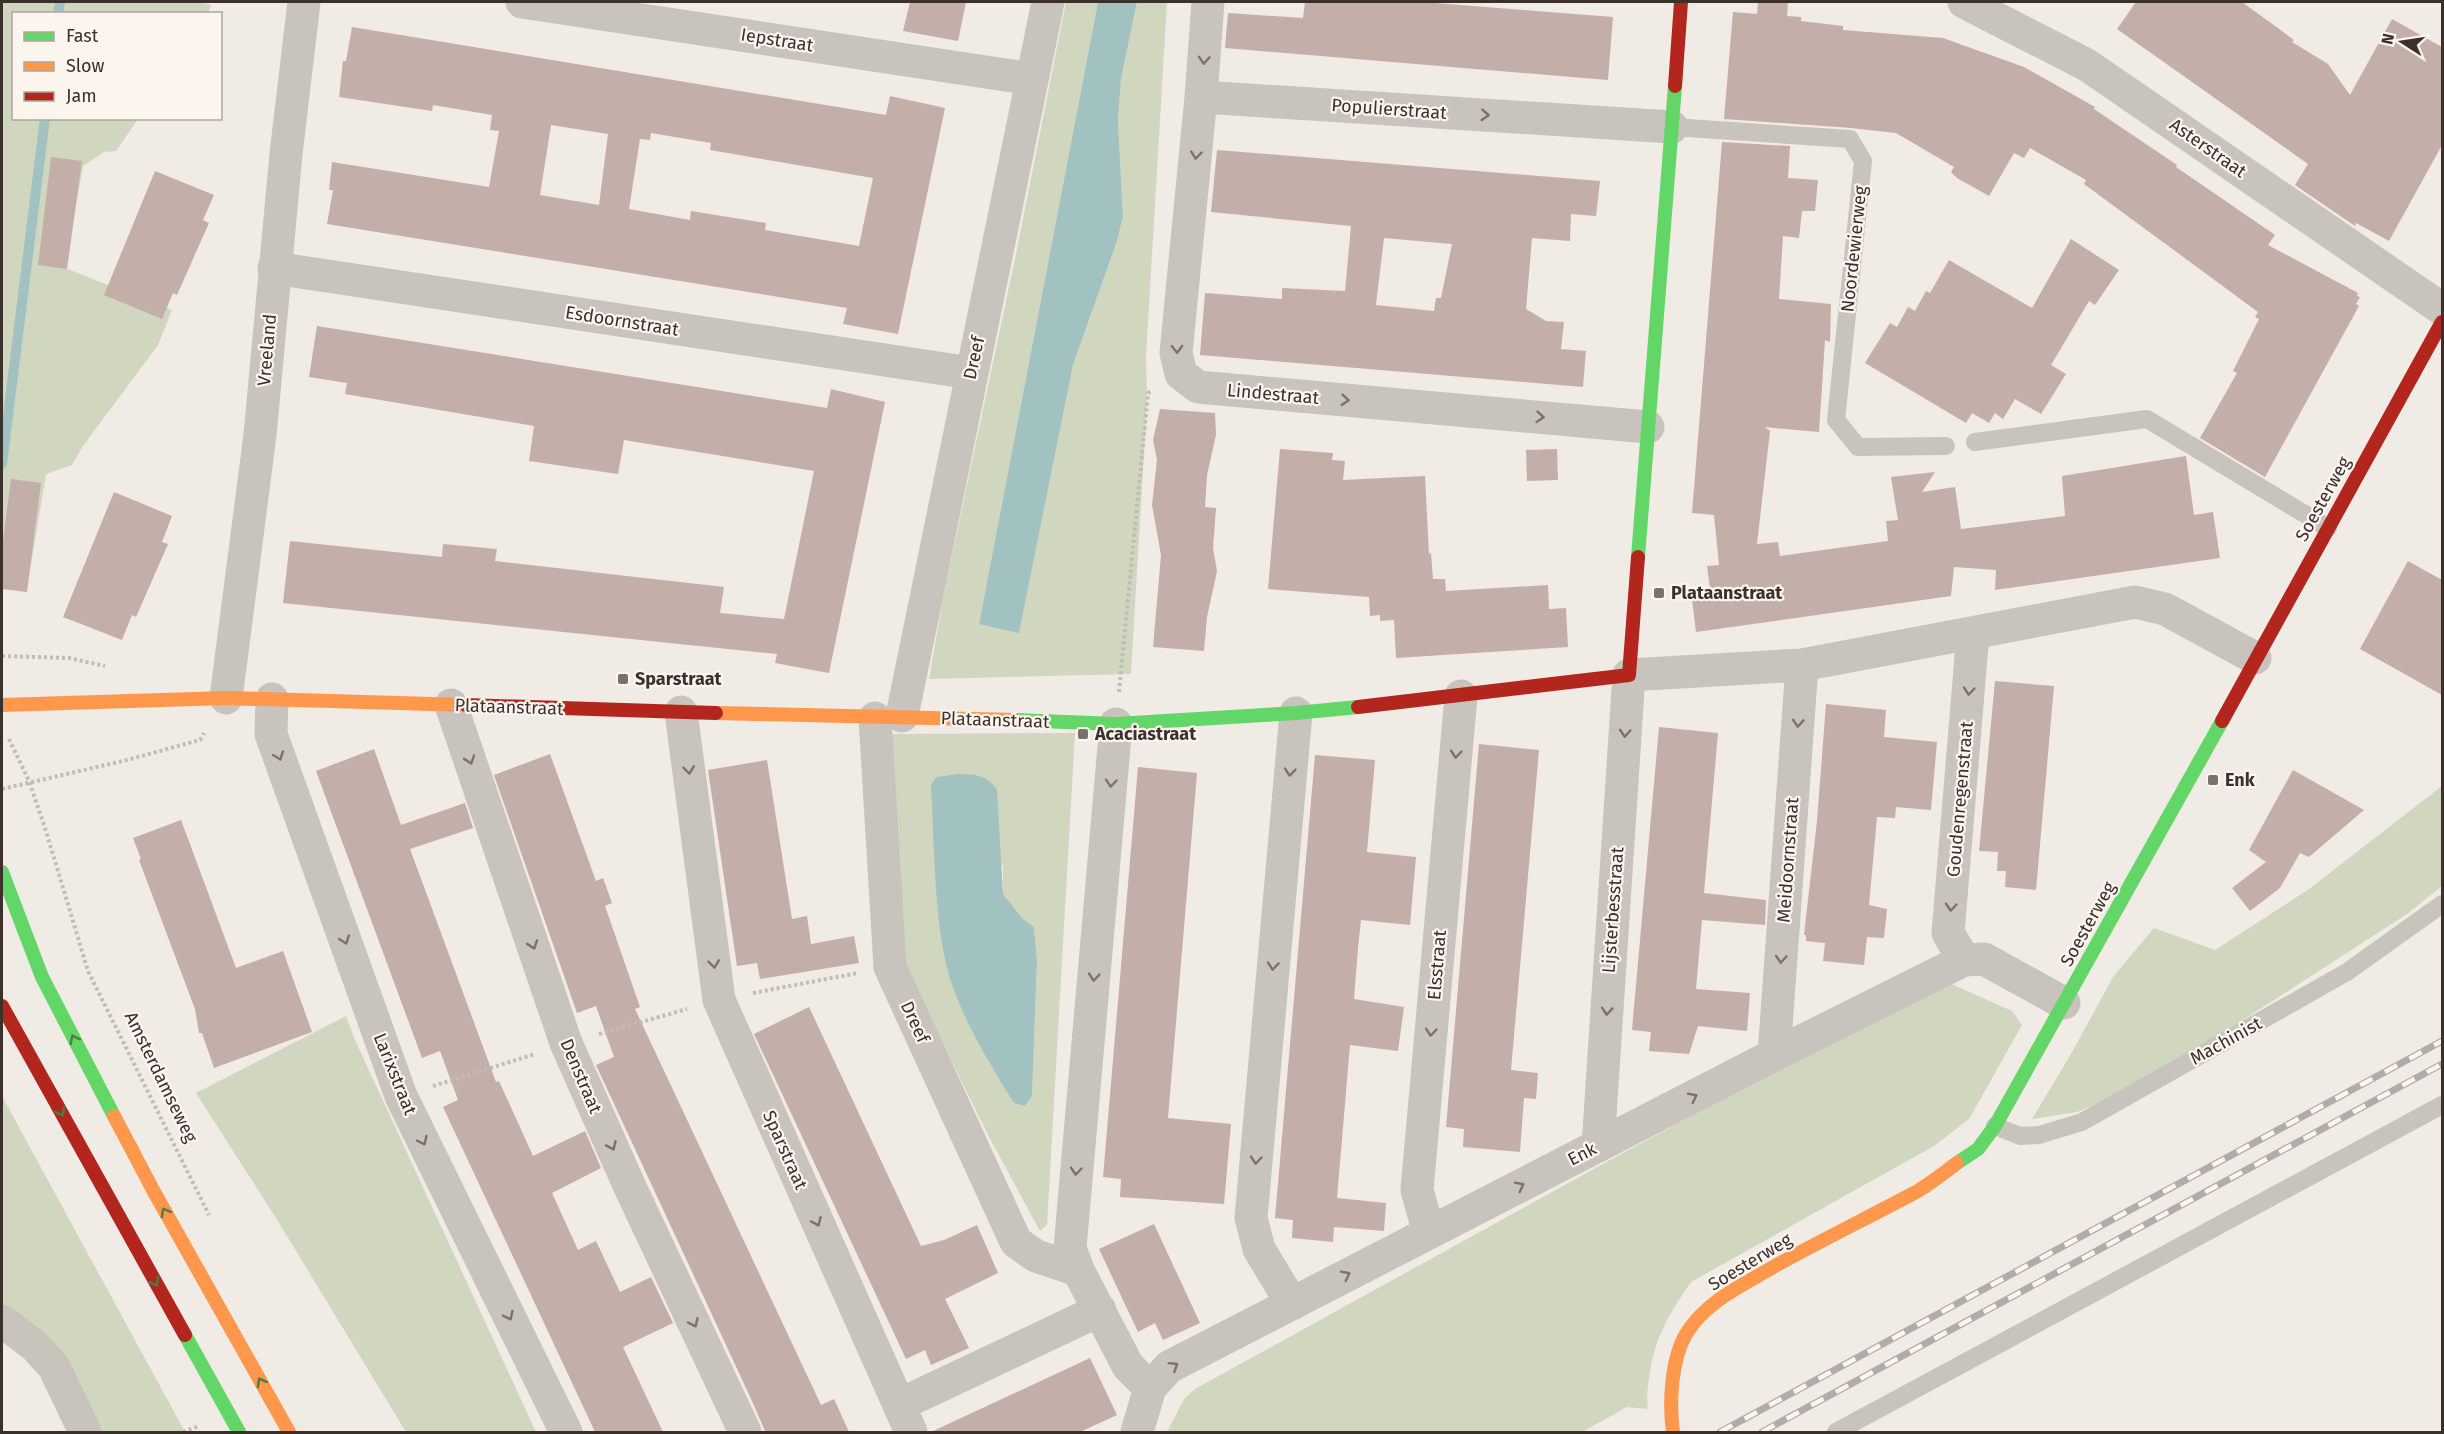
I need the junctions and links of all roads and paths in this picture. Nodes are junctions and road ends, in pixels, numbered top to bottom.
1 (304, 2) edge
2 (522, 2) edge
3 (1048, 2) edge
4 (1208, 2) edge
5 (1681, 2) edge
6 (1964, 2) edge
7 (1032, 79) junction
8 (1201, 97) junction
9 (1672, 127) junction
10 (274, 268) junction
11 (2442, 309) edge
12 (2442, 322) edge
13 (971, 373) junction
14 (1181, 374) junction
15 (1648, 427) junction
16 (1975, 442) dead end
17 (1946, 446) dead end
18 (2328, 528) junction
19 (1973, 633) junction
20 (2255, 658) junction
21 (1802, 665) junction
22 (1629, 675) junction
23 (1461, 696) junction
24 (226, 698) junction
25 (272, 699) junction
26 (2, 705) edge
27 (451, 705) junction
28 (681, 712) junction
29 (1296, 713) junction
30 (889, 717) junction
31 (1116, 724) junction
32 (6, 733) dead end
33 (28, 781) junction
34 (2, 789) edge
35 (2, 872) edge
36 (2442, 904) edge
37 (1964, 960) junction
38 (890, 967) junction
39 (719, 1000) junction
40 (2064, 1004) junction
41 (2, 1006) edge
42 (566, 1044) junction
43 (1774, 1054) junction
44 (401, 1096) junction
45 (2442, 1105) edge
46 (1995, 1126) junction
47 (1598, 1146) junction
48 (214, 1225) dead end
49 (1429, 1233) junction
50 (1078, 1270) junction
51 (1292, 1304) junction
52 (1100, 1310) junction
53 (2, 1322) edge
54 (1150, 1388) junction
55 (905, 1419) edge
56 (202, 1424) dead end
57 (85, 1432) edge
58 (183, 1432) edge
59 (239, 1432) edge
60 (290, 1432) edge
61 (566, 1432) edge
62 (745, 1432) edge
63 (1137, 1432) edge
64 (1672, 1432) edge
65 (1836, 1432) edge

1 - 10 street, Vreeland
2 - 7 street, Iepstraat
3 - 7 street, Dreef
4 -> 8 street
5 - 9 street
6 - 11 street, Asterstraat
7 - 13 street, Dreef
8 -> 9 street, Populierstraat
8 -> 14 street
9 - 15 street
9 - 17 lane, Noordewierweg
10 - 13 street, Esdoornstraat
10 - 24 street, Vreeland
12 - 18 street, Soesterweg
13 - 30 street, Dreef
14 -> 15 street, Lindestraat
14 - 31 path
15 - 22 street
16 - 18 lane
18 - 20 street, Soesterweg
19 - 20 street, Plataanstraat
19 - 21 street, Plataanstraat
19 -> 37 street, Goudenregenstraat
20 - 40 street, Soesterweg
21 - 22 street, Plataanstraat
21 -> 43 street, Meidoornstraat
22 - 23 street, Plataanstraat
22 -> 47 street, Lijsterbesstraat
23 - 29 street, Plataanstraat
23 -> 49 street, Elsstraat
24 - 25 street, Plataanstraat
24 - 26 street, Plataanstraat
24 - 33 path
25 - 27 street, Plataanstraat
25 -> 44 street, Larixstraat
27 - 28 street, Plataanstraat
27 -> 42 street, Denstraat
28 - 30 street, Plataanstraat
28 -> 39 street, Sparstraat
29 - 31 street, Plataanstraat
29 -> 51 street
30 - 31 street, Plataanstraat
30 - 38 street, Dreef
31 -> 50 street
32 - 33 path, Amsterdamseweg
33 - 34 path
33 - 48 path, Amsterdamseweg
60 -> 35 street
36 - 46 lane, Machinist
37 - 40 street
37 - 43 street, Enk
38 - 39 path
38 - 50 street, Dreef
39 - 42 path
39 -> 55 street, Sparstraat
40 - 46 street, Soesterweg
41 -> 59 street
42 - 44 path
42 -> 62 street, Denstraat
47 -> 43 street, Enk
44 -> 61 street, Larixstraat
45 - 65 lane
46 - 64 street, Soesterweg
49 -> 47 street, Enk
51 -> 49 street, Enk
50 - 52 street
54 -> 51 street, Enk
52 - 54 street
52 - 55 street
53 - 57 street
54 - 63 street, Enk
56 - 58 path

